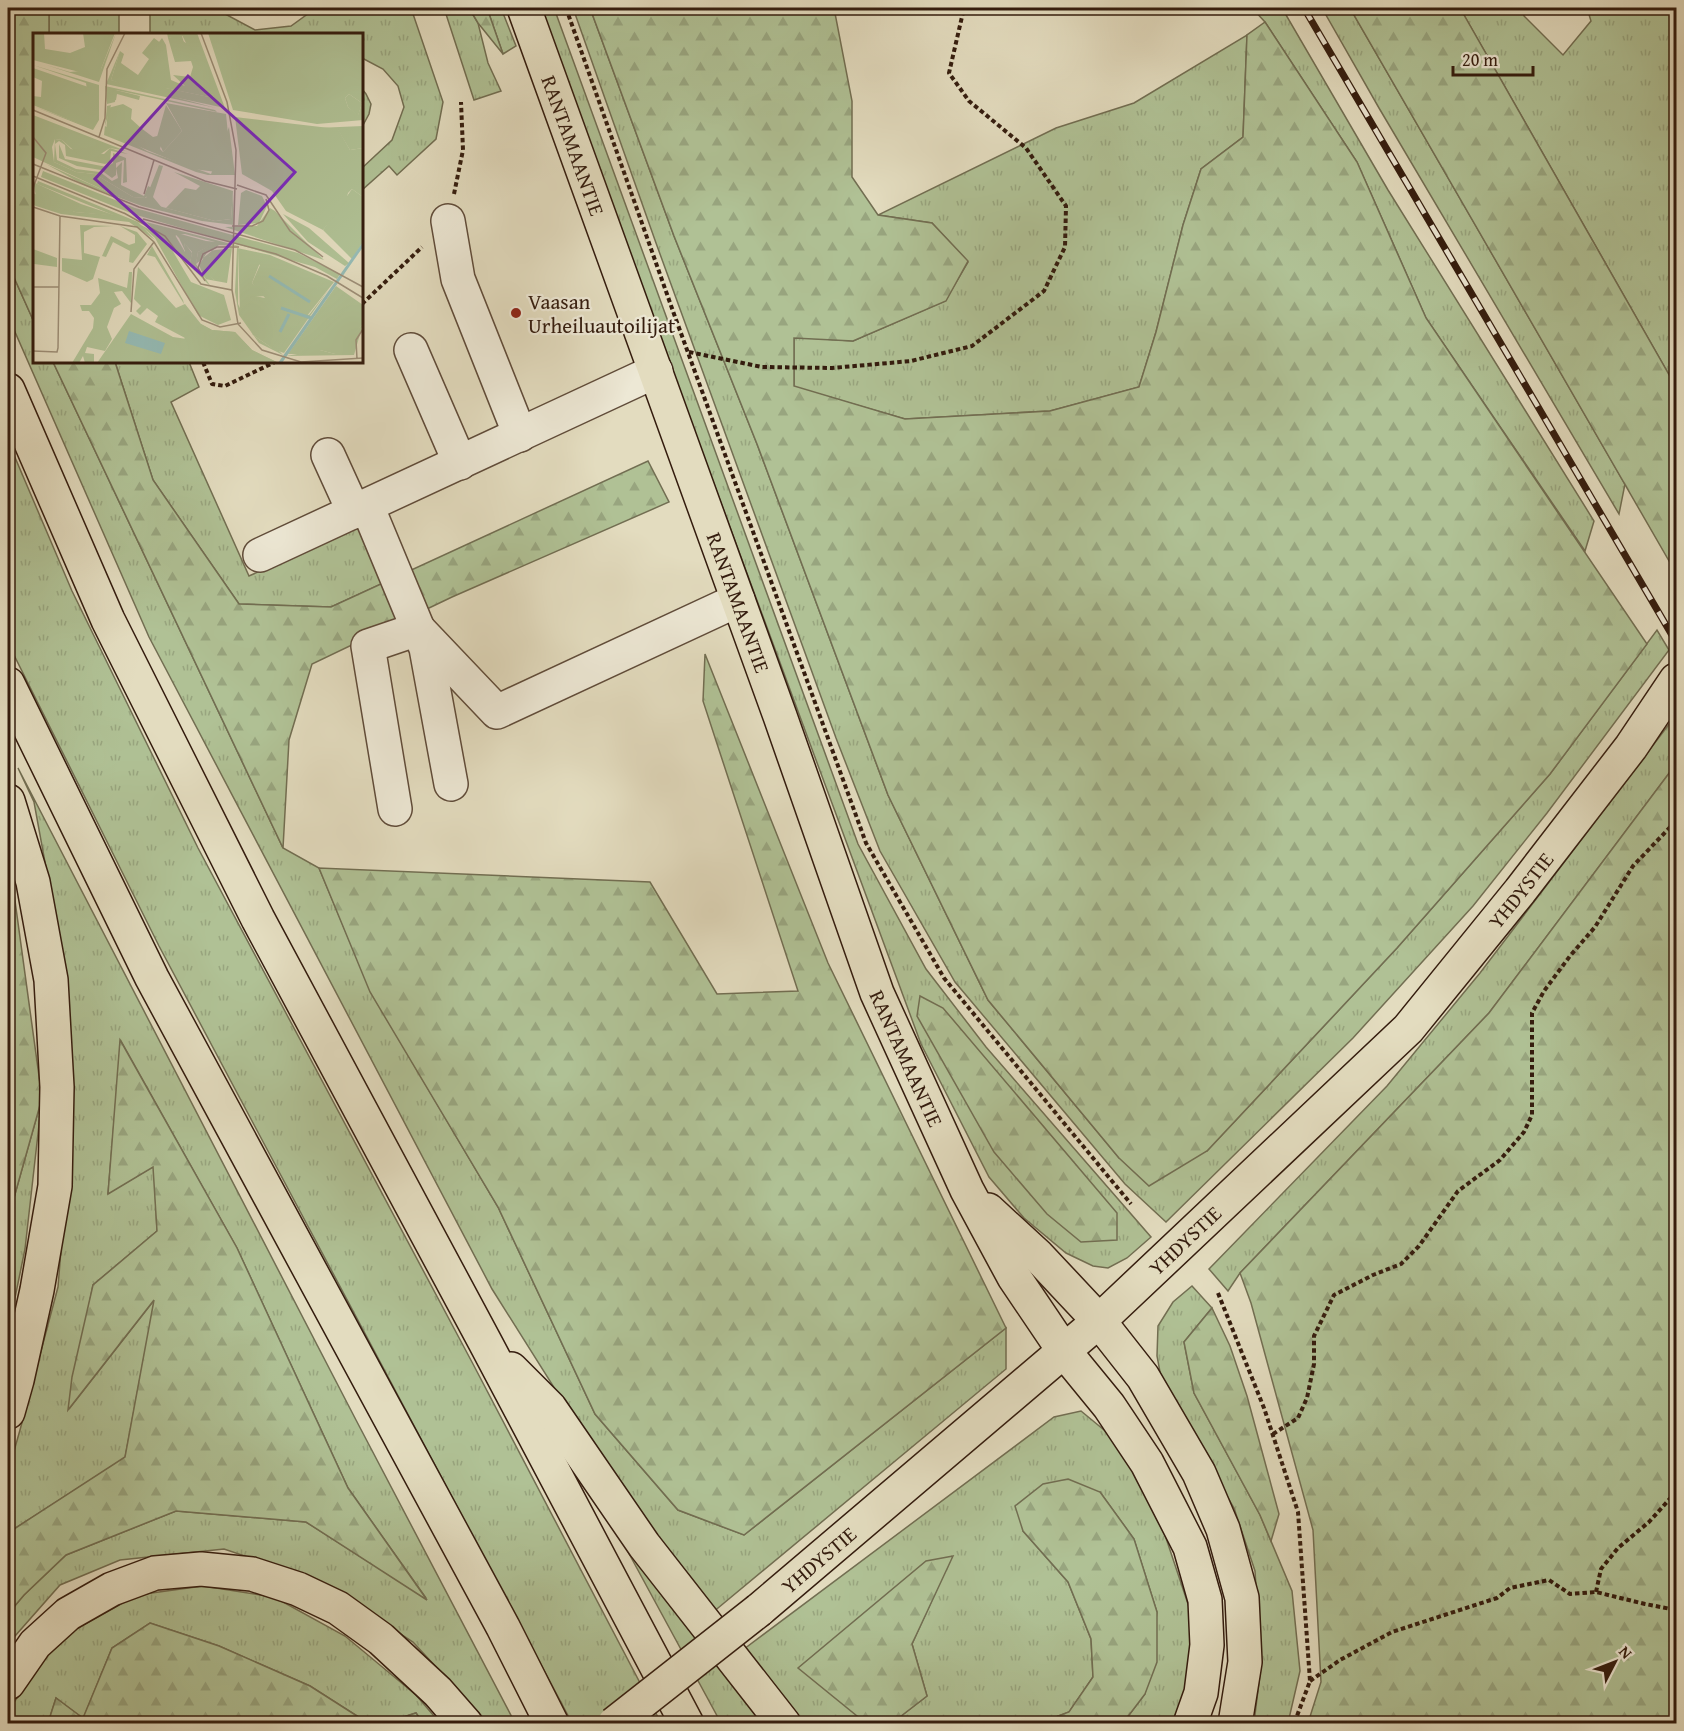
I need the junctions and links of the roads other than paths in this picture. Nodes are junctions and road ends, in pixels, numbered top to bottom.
1 (524, 8) edge
2 (448, 221) dead end
3 (411, 350) dead end
4 (656, 371) junction
5 (8, 390) edge
6 (520, 435) junction
7 (328, 455) dead end
8 (460, 463) junction
9 (360, 509) junction
10 (260, 555) dead end
11 (738, 600) junction
12 (418, 629) junction
13 (1677, 680) edge
14 (8, 684) edge
15 (451, 784) dead end
16 (8, 801) edge
17 (395, 809) dead end
18 (967, 1190) junction
19 (1099, 1322) junction
20 (485, 1342) junction
21 (1064, 1351) junction
22 (8, 1412) edge
23 (8, 1683) edge
24 (466, 1724) edge
25 (552, 1724) edge
26 (614, 1724) edge
27 (687, 1724) edge
28 (784, 1724) edge
29 (1190, 1724) edge
30 (1235, 1724) edge

1 - 4 main road, RANTAMAANTIE
2 - 6 street
3 - 8 street
4 - 6 street
4 - 11 main road, RANTAMAANTIE
5 - 20 main road
6 - 8 street
7 - 9 street
8 - 9 street
9 - 10 street
9 - 12 street
11 - 12 street
11 - 18 main road, RANTAMAANTIE
12 - 15 street
12 - 17 street
13 - 19 main road, YHDYSTIE
14 - 25 main road
16 - 22 main road
18 - 19 main road, RANTAMAANTIE
18 - 21 main road, RANTAMAANTIE
19 - 21 main road, YHDYSTIE
19 - 30 main road, RANTAMAANTIE
20 - 27 main road
20 - 28 main road
21 - 26 main road, YHDYSTIE, bridge
21 - 29 main road, RANTAMAANTIE
23 - 24 main road

